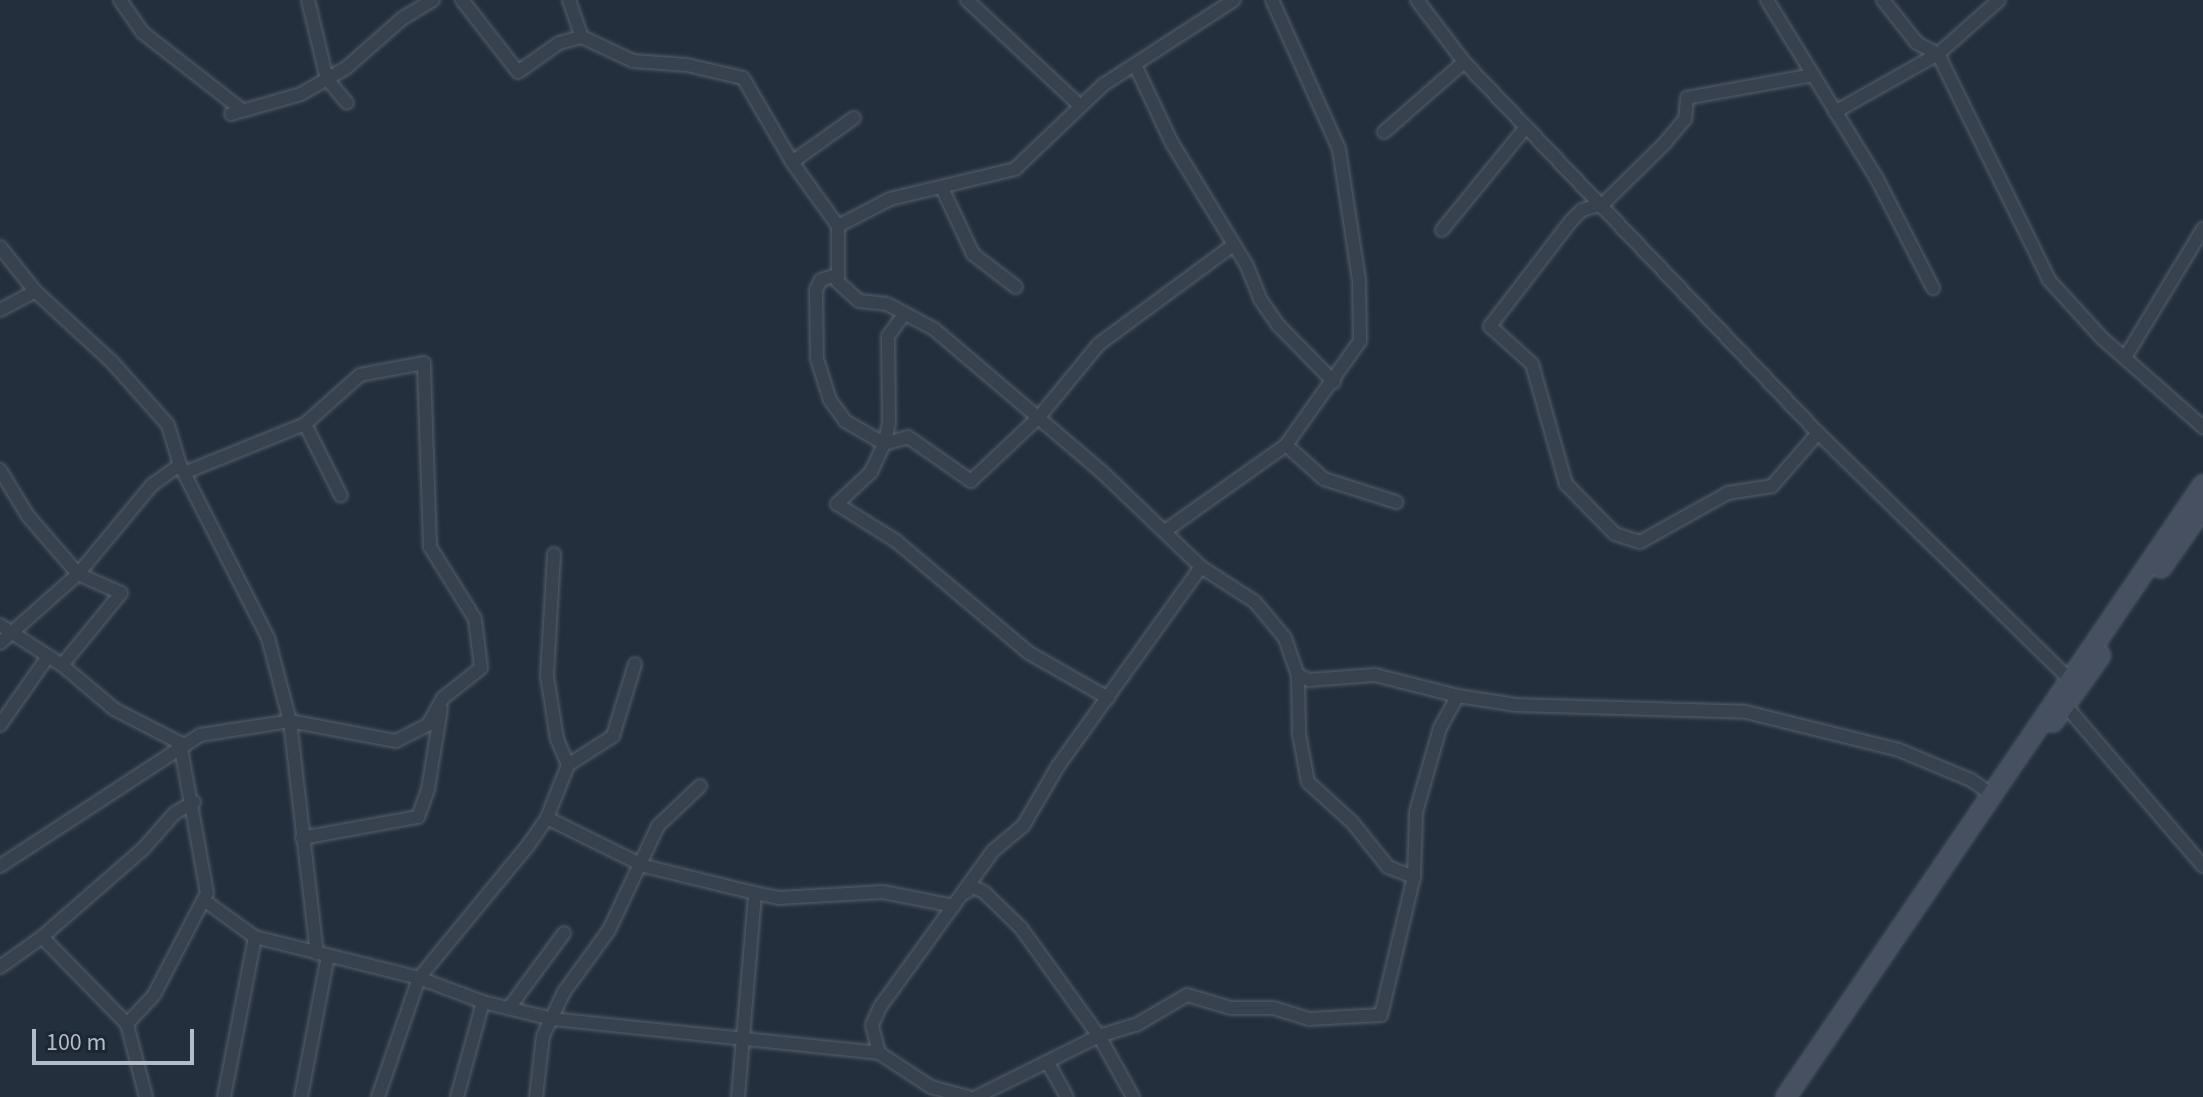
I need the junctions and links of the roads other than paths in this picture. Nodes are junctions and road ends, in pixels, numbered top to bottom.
1 (120, 0) edge
2 (308, 0) edge
3 (433, 0) edge
4 (462, 0) edge
5 (569, 0) edge
6 (967, 0) edge
7 (1234, 0) edge
8 (1272, 0) edge
9 (1767, 0) edge
10 (1883, 0) edge
11 (1999, 0) edge
12 (1422, 1) edge
13 (582, 37) junction
14 (1938, 54) junction
15 (1464, 62) junction
16 (1136, 67) junction
17 (1813, 75) junction
18 (327, 79) junction
19 (347, 103) dead end
20 (1078, 104) junction
21 (1835, 112) junction
22 (854, 118) dead end
23 (1526, 127) junction
24 (1384, 132) dead end
25 (792, 162) junction
26 (942, 188) junction
27 (1603, 204) junction
28 (838, 226) junction
29 (2203, 229) edge
30 (1442, 230) dead end
31 (1232, 246) junction
32 (0, 247) edge
33 (837, 275) junction
34 (1016, 287) dead end
35 (1933, 288) dead end
36 (35, 291) junction
37 (0, 310) edge
38 (902, 317) junction
39 (2126, 356) junction
40 (1334, 382) junction
41 (1039, 417) junction
42 (305, 424) junction
43 (2203, 427) edge
44 (1818, 433) junction
45 (884, 444) junction
46 (1286, 445) junction
47 (183, 468) junction
48 (0, 470) edge
49 (2203, 485) edge
50 (341, 496) dead end
51 (1396, 502) dead end
52 (2203, 508) edge
53 (1165, 531) junction
54 (554, 554) dead end
55 (1201, 567) junction
56 (78, 574) junction
57 (2129, 606) junction
58 (0, 625) edge
59 (13, 634) junction
60 (0, 643) edge
61 (47, 658) junction
62 (635, 664) dead end
63 (62, 665) junction
64 (1298, 675) junction
65 (2068, 678) junction
66 (1458, 696) junction
67 (443, 698) junction
68 (1108, 698) junction
69 (2065, 705) junction
70 (290, 721) junction
71 (0, 725) edge
72 (180, 743) junction
73 (568, 765) junction
74 (700, 786) dead end
75 (1994, 796) junction
76 (194, 802) junction
77 (547, 818) junction
78 (302, 838) junction
79 (0, 866) edge
80 (644, 866) junction
81 (2203, 866) edge
82 (1414, 877) junction
83 (967, 892) junction
84 (755, 893) junction
85 (205, 901) junction
86 (954, 906) junction
87 (564, 933) dead end
88 (42, 937) junction
89 (255, 937) junction
90 (322, 954) junction
91 (0, 967) edge
92 (419, 978) junction
93 (483, 1002) junction
94 (509, 1008) junction
95 (552, 1019) junction
96 (127, 1024) junction
97 (1099, 1036) junction
98 (741, 1043) junction
99 (879, 1053) junction
100 (1048, 1063) junction
101 (930, 1092) edge
102 (952, 1096) edge
103 (146, 1097) edge
104 (224, 1097) edge
105 (301, 1097) edge
106 (378, 1097) edge
107 (457, 1097) edge
108 (536, 1097) edge
109 (738, 1097) edge
110 (968, 1097) edge
111 (976, 1097) edge
112 (1067, 1097) edge
113 (1133, 1097) edge
114 (1786, 1097) edge
115 (1796, 1097) edge

1 - 18 street
2 - 18 street
3 - 18 street
4 - 13 street
5 - 13 street
6 - 20 street
7 - 16 street
8 - 40 street
9 - 17 street
10 - 14 street
11 - 14 street
12 - 15 street
13 - 25 street
14 - 21 street
14 - 39 street
15 - 23 street
15 - 24 street
16 - 20 street
16 - 31 street
17 - 21 street
17 - 27 street
18 - 19 street
20 - 26 street
21 - 35 street
22 - 25 street
23 - 27 street
23 - 30 street
25 - 28 street
26 - 28 street
26 - 34 street
27 - 44 street
27 - 44 street
28 - 33 street
29 - 39 street
31 - 40 street
31 - 41 street
32 - 36 street
33 - 38 street
33 - 45 street
36 - 37 street
36 - 47 street
38 - 41 street
38 - 45 street
39 - 43 street
40 - 46 street
41 - 45 street
41 - 53 street
42 - 47 street
42 - 50 street
42 - 67 street
44 - 65 street
45 - 68 street
46 - 51 street
46 - 53 street
47 - 56 street
47 - 70 street
48 - 56 street
49 - 57 street
52 - 57 street
53 - 55 street
54 - 73 street
55 - 64 street
55 - 68 street
56 - 59 street
56 - 63 street
57 - 65 street
57 - 69 street
58 - 59 street
59 - 60 street
59 - 61 street
61 - 63 street
61 - 71 street
62 - 73 street
63 - 72 street
64 - 66 street
64 - 82 street
65 - 75 street
66 - 75 street
66 - 82 street
67 - 70 street
67 - 78 street
68 - 83 street
69 - 81 street
69 - 115 street
70 - 72 street
70 - 78 street
72 - 76 street
72 - 79 street
73 - 77 street
74 - 80 street
75 - 114 street
76 - 85 street
76 - 88 street
77 - 80 street
77 - 92 street
78 - 90 street
80 - 84 street
80 - 95 street
82 - 97 street
83 - 86 street
83 - 97 street
84 - 86 street
84 - 98 street
85 - 89 street
85 - 96 street
86 - 99 street
87 - 94 street
88 - 91 street
88 - 96 street
89 - 90 street
89 - 104 street
90 - 92 street
90 - 105 street
92 - 93 street
92 - 106 street
93 - 94 street
93 - 107 street
94 - 95 street
95 - 98 street
95 - 108 street
96 - 103 street
97 - 100 street
97 - 113 street
98 - 99 street
98 - 109 street
99 - 101 street
100 - 111 street
100 - 112 street
101 - 102 street
102 - 110 street

